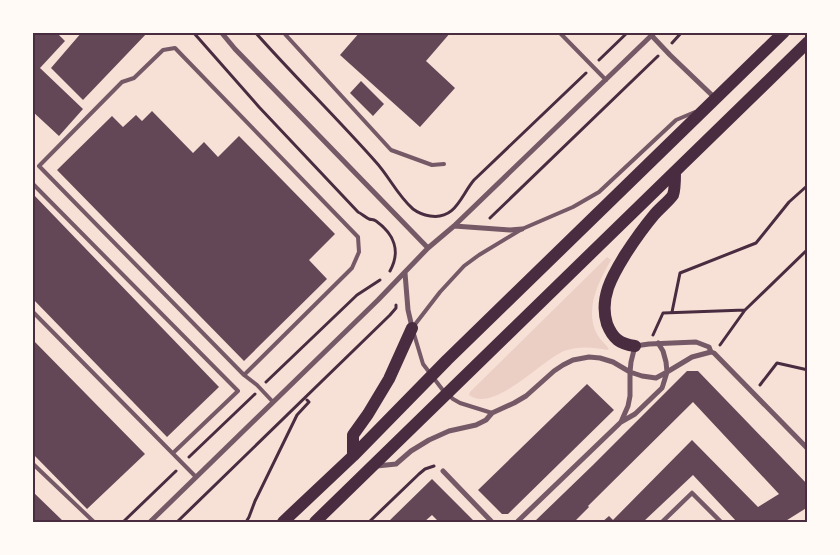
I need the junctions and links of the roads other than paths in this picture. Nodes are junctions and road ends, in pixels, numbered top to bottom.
1 (221, 32) edge
2 (283, 32) edge
3 (559, 32) edge
4 (784, 32) edge
5 (653, 34) edge
6 (808, 42) edge
7 (606, 80) junction
8 (716, 99) junction
9 (706, 108) junction
10 (444, 164) dead end
11 (675, 172) junction
12 (32, 183) edge
13 (454, 226) junction
14 (522, 228) junction
15 (428, 248) junction
16 (405, 273) junction
17 (32, 310) edge
18 (412, 328) junction
19 (658, 343) junction
20 (635, 346) junction
21 (713, 353) junction
22 (630, 372) junction
23 (667, 372) junction
24 (244, 375) junction
25 (432, 376) junction
26 (447, 394) junction
27 (273, 402) junction
28 (492, 413) junction
29 (621, 422) junction
30 (808, 449) edge
31 (173, 453) junction
32 (352, 456) junction
33 (32, 463) edge
34 (372, 467) junction
35 (443, 471) dead end
36 (196, 477) junction
37 (94, 522) edge
38 (150, 522) edge
39 (283, 522) edge
40 (315, 522) edge
41 (492, 522) edge
42 (517, 522) edge
43 (662, 522) edge
44 (721, 522) edge

1 - 15 street
2 - 10 lane
3 - 7 lane
4 - 8 highway
5 - 7 street
5 - 8 street
6 - 11 highway
7 - 13 street
8 - 9 highway
9 - 14 lane
9 - 25 highway
11 - 20 highway
11 - 26 highway
12 - 31 lane
13 - 14 street
13 - 15 street
14 - 18 lane
15 - 16 street
16 - 18 street
16 - 27 street
17 - 31 lane
18 - 25 lane
18 - 32 highway
19 - 20 street
19 - 21 street
19 - 23 street
20 - 22 street
21 - 23 street
21 - 30 street
22 - 23 street
22 - 28 street
22 - 29 street
23 - 29 street
24 - 24 lane
24 - 27 lane
25 - 26 lane
25 - 32 highway
26 - 28 lane
26 - 34 highway
27 - 36 street
28 - 34 street
29 - 42 street
31 - 36 lane
32 - 39 highway
33 - 37 lane
34 - 40 highway
35 - 41 street
36 - 38 street
43 - 44 street

